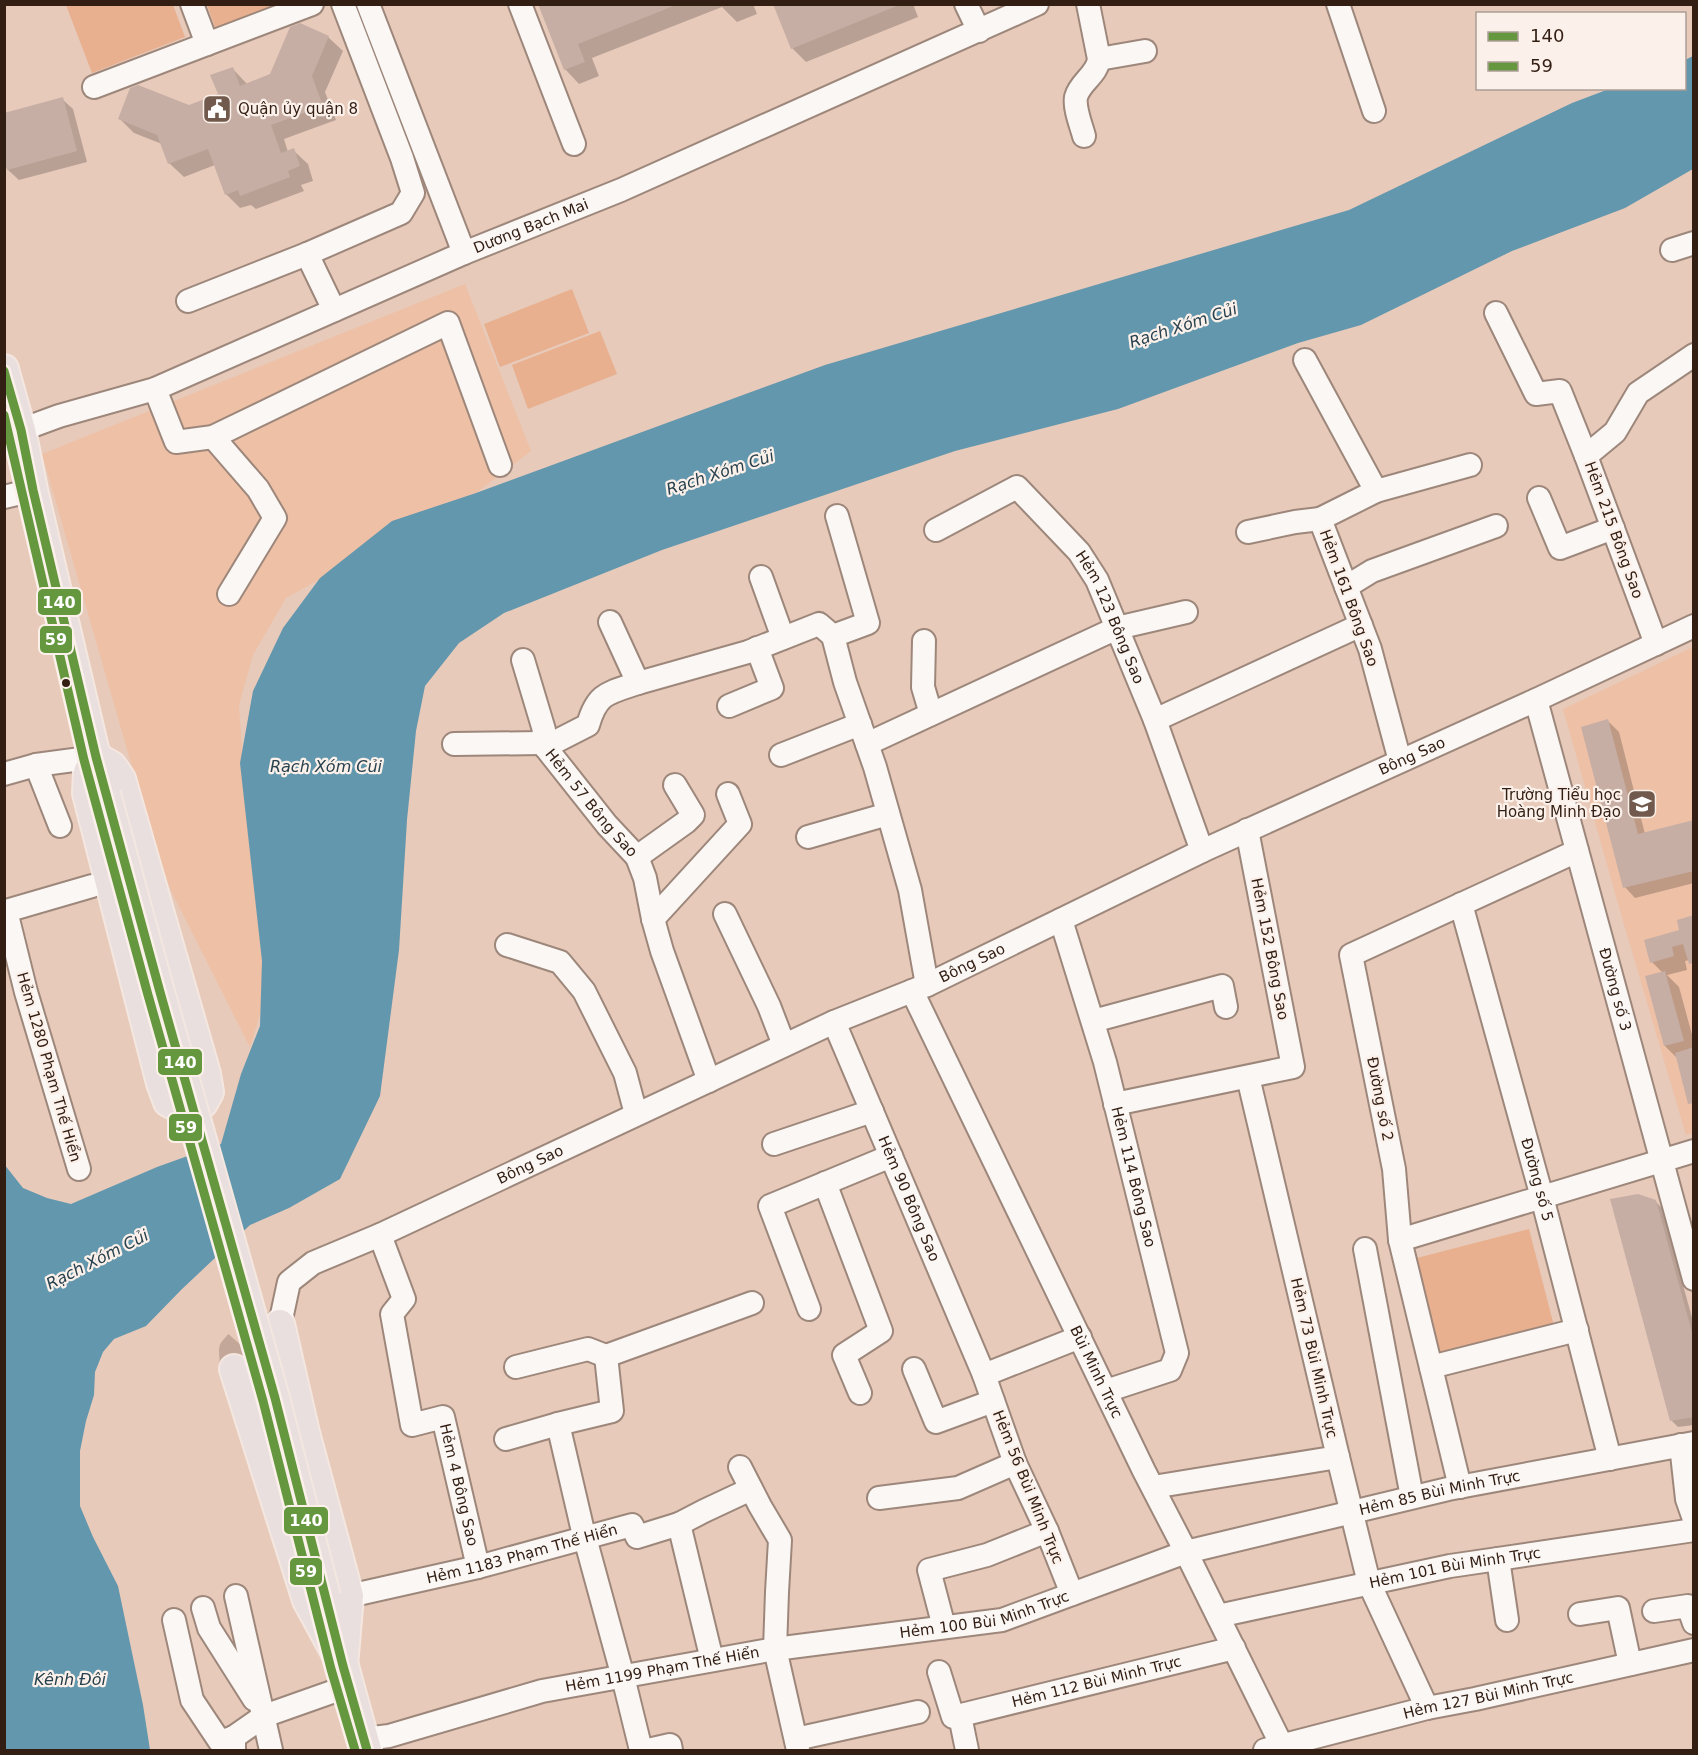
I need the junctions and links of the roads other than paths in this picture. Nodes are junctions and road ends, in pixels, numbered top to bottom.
1 (192, 4) edge
2 (312, 4) edge
3 (343, 4) edge
4 (368, 4) edge
5 (520, 4) edge
6 (966, 4) edge
7 (1037, 4) edge
8 (1088, 4) edge
9 (1338, 4) edge
10 (979, 31) junction
11 (207, 44) junction
12 (1145, 51) dead end
13 (1099, 59) junction
14 (94, 87) dead end
15 (1374, 111) dead end
16 (1084, 136) dead end
17 (574, 144) dead end
18 (1694, 243) edge
19 (1672, 250) dead end
20 (464, 253) junction
21 (307, 254) junction
22 (188, 301) dead end
23 (334, 310) junction
24 (1496, 313) dead end
25 (1694, 355) edge
26 (1305, 360) dead end
27 (4, 369) edge
28 (155, 389) junction
29 (21, 430) junction
30 (213, 436) junction
31 (1586, 456) junction
32 (500, 465) dead end
33 (1470, 465) dead end
34 (33, 490) junction
35 (1376, 491) junction
36 (4, 497) edge
37 (1539, 498) dead end
38 (837, 516) dead end
39 (1320, 519) junction
40 (1496, 526) dead end
41 (1612, 528) junction
42 (936, 530) dead end
43 (1248, 532) dead end
44 (761, 577) dead end
45 (1346, 587) junction
46 (229, 594) dead end
47 (1186, 612) dead end
48 (610, 622) dead end
49 (1360, 626) junction
50 (1694, 626) edge
51 (1117, 628) junction
52 (833, 636) junction
53 (783, 638) junction
54 (924, 641) dead end
55 (1656, 644) junction
56 (757, 648) junction
57 (523, 660) dead end
58 (638, 683) junction
59 (1536, 700) junction
60 (729, 706) dead end
61 (931, 714) junction
62 (1155, 720) junction
63 (863, 734) junction
64 (454, 744) dead end
65 (544, 745) junction
66 (781, 755) dead end
67 (96, 757) junction
68 (1400, 761) junction
69 (36, 765) junction
70 (4, 774) edge
71 (675, 785) dead end
72 (728, 794) dead end
73 (888, 814) junction
74 (60, 826) dead end
75 (1247, 830) junction
76 (808, 837) dead end
77 (1577, 850) junction
78 (1202, 851) junction
79 (637, 857) junction
80 (92, 886) dead end
81 (1461, 904) junction
82 (5, 907) edge
83 (725, 914) dead end
84 (653, 919) junction
85 (1061, 920) junction
86 (507, 945) dead end
87 (920, 988) junction
88 (1226, 1007) dead end
89 (1093, 1021) junction
90 (834, 1022) junction
91 (784, 1045) junction
92 (1248, 1077) junction
93 (709, 1081) junction
94 (1115, 1104) junction
95 (872, 1111) junction
96 (636, 1114) junction
97 (774, 1144) dead end
98 (1694, 1150) edge
99 (891, 1156) junction
100 (1661, 1160) junction
101 (79, 1169) dead end
102 (825, 1183) junction
103 (1542, 1197) junction
104 (380, 1235) junction
105 (1400, 1240) junction
106 (1365, 1249) dead end
107 (1694, 1279) edge
108 (752, 1303) dead end
109 (809, 1309) dead end
110 (280, 1324) joint
111 (1577, 1330) junction
112 (1080, 1337) junction
113 (606, 1356) junction
114 (1431, 1366) junction
115 (516, 1367) dead end
116 (234, 1369) tunnel mouth
117 (914, 1369) dead end
118 (984, 1375) junction
119 (1106, 1391) junction
120 (860, 1393) dead end
121 (993, 1401) junction
122 (558, 1424) junction
123 (506, 1439) dead end
124 (1687, 1444) edge
125 (1338, 1457) junction
126 (1610, 1459) junction
127 (1015, 1462) junction
128 (740, 1467) dead end
129 (1460, 1487) junction
130 (1153, 1488) junction
131 (751, 1489) junction
132 (1412, 1497) junction
133 (879, 1498) dead end
134 (1351, 1512) junction
135 (1694, 1519) edge
136 (679, 1524) junction
137 (1694, 1530) edge
138 (1047, 1531) junction
139 (585, 1537) junction
140 (1186, 1552) junction
141 (1498, 1559) junction
142 (478, 1567) junction
143 (1369, 1583) junction
144 (1072, 1594) junction
145 (236, 1596) dead end
146 (337, 1597) junction
147 (203, 1608) dead end
148 (1654, 1611) dead end
149 (1580, 1614) dead end
150 (1218, 1616) junction
151 (174, 1620) dead end
152 (1507, 1620) dead end
153 (1694, 1623) edge
154 (944, 1627) junction
155 (1234, 1648) junction
156 (775, 1649) junction
157 (1694, 1650) edge
158 (712, 1660) junction
159 (1630, 1664) junction
160 (939, 1672) dead end
161 (346, 1676) junction
162 (623, 1677) junction
163 (1427, 1708) junction
164 (918, 1712) dead end
165 (264, 1716) junction
166 (960, 1716) junction
167 (234, 1744) edge
168 (366, 1745) edge
169 (797, 1745) edge
170 (1277, 1749) edge
171 (272, 1750) edge
172 (640, 1750) edge
173 (648, 1750) edge
174 (671, 1750) edge
175 (967, 1750) edge

1 - 11 street
2 - 11 street
3 - 21 street
4 - 20 street
5 - 17 street
6 - 10 street
7 - 10 street, Dương Bạch Mai
8 - 13 street
9 - 15 street
10 - 20 street, Dương Bạch Mai
11 - 14 street
12 - 13 street
13 - 16 street
18 - 19 street
20 - 23 street, Dương Bạch Mai
21 - 22 street
21 - 23 street
23 - 28 street, Dương Bạch Mai
24 - 31 street
25 - 31 street, Hẻm 215 Bông Sao
26 - 35 street
27 - 29 main road
28 - 29 street, Dương Bạch Mai
28 - 30 street
29 - 34 main road
30 - 32 street
30 - 46 street
31 - 41 street, Hẻm 215 Bông Sao
33 - 35 street, Hẻm 161 Bông Sao
34 - 36 street
34 - 67 main road
35 - 39 street, Hẻm 161 Bông Sao
37 - 41 street
38 - 52 street
39 - 43 street
39 - 45 street, Hẻm 161 Bông Sao
40 - 45 street
41 - 55 street, Hẻm 215 Bông Sao
42 - 51 street, Hẻm 123 Bông Sao
44 - 53 street
45 - 49 street, Hẻm 161 Bông Sao
47 - 51 street
48 - 58 street
49 - 62 street
49 - 68 street, Hẻm 161 Bông Sao
50 - 55 street, Bông Sao
51 - 61 street
51 - 62 street, Hẻm 123 Bông Sao
52 - 53 street
52 - 63 street, Bùi Minh Trực
53 - 56 street
54 - 61 street
55 - 59 street, Bông Sao
56 - 58 street
56 - 60 street
57 - 65 street, Hẻm 57 Bông Sao
58 - 65 street
59 - 68 street, Bông Sao
59 - 77 street, Đường số 3
61 - 63 street
62 - 78 street, Hẻm 123 Bông Sao
63 - 66 street
63 - 73 street, Bùi Minh Trực
64 - 65 street
65 - 79 street, Hẻm 57 Bông Sao
67 - 67 main road
67 - 69 street
67 - 146 main road, bridge
68 - 75 street, Bông Sao
69 - 70 street
69 - 74 street
71 - 79 street
72 - 84 street
73 - 76 street
73 - 87 street, Bùi Minh Trực
75 - 78 street, Bông Sao
75 - 92 street, Hẻm 152 Bông Sao
77 - 81 street, Đường số 2
77 - 100 street, Đường số 3
78 - 85 street, Bông Sao
79 - 84 street, Hẻm 57 Bông Sao
80 - 82 street, Hẻm 1280 Phạm Thế Hiển
81 - 103 street, Đường số 5
81 - 105 street, Đường số 2
82 - 101 street, Hẻm 1280 Phạm Thế Hiển
83 - 91 street
84 - 93 street, Hẻm 57 Bông Sao
85 - 87 street, Bông Sao
85 - 89 street, Hẻm 114 Bông Sao
86 - 96 street
87 - 90 street, Bông Sao
87 - 112 street, Bùi Minh Trực
88 - 89 street
89 - 94 street, Hẻm 114 Bông Sao
90 - 91 street, Bông Sao
90 - 95 street, Hẻm 90 Bông Sao
91 - 93 street, Bông Sao
92 - 94 street
92 - 125 street, Hẻm 73 Bùi Minh Trực
93 - 96 street, Bông Sao
94 - 119 street, Hẻm 114 Bông Sao
95 - 97 street
95 - 99 street, Hẻm 90 Bông Sao
96 - 104 street, Bông Sao
98 - 100 street
99 - 102 street
99 - 118 street, Hẻm 90 Bông Sao
100 - 103 street
100 - 107 street, Đường số 3
102 - 109 street
102 - 120 street
103 - 105 street
103 - 111 street, Đường số 5
104 - 110 street, Bông Sao
104 - 142 street, Hẻm 4 Bông Sao
105 - 114 street, Đường số 2
106 - 132 street
108 - 113 street
110 - 146 main road
111 - 114 street
111 - 126 street, Đường số 5
112 - 118 street
112 - 119 street, Bùi Minh Trực
113 - 115 street
113 - 122 street
114 - 129 street, Đường số 2
116 - 161 main road
117 - 121 street
118 - 121 street, Hẻm 56 Bùi Minh Trực
119 - 130 street, Bùi Minh Trực
121 - 127 street, Hẻm 56 Bùi Minh Trực
122 - 123 street
122 - 139 street
124 - 126 street, Hẻm 85 Bùi Minh Trực
124 - 135 street
125 - 130 street, Hẻm 73 Bùi Minh Trực
125 - 134 street
126 - 129 street, Hẻm 85 Bùi Minh Trực
127 - 133 street
127 - 138 street, Hẻm 56 Bùi Minh Trực
128 - 131 street, Hẻm 1199 Phạm Thế Hiển
129 - 132 street, Hẻm 85 Bùi Minh Trực
130 - 140 street, Bùi Minh Trực
131 - 136 street, Hẻm 1183 Phạm Thế Hiển
131 - 156 street, Hẻm 1199 Phạm Thế Hiển
132 - 134 street, Hẻm 85 Bùi Minh Trực
134 - 140 street, Hẻm 85 Bùi Minh Trực
134 - 143 street
136 - 139 street, Hẻm 1183 Phạm Thế Hiển
136 - 158 street
137 - 141 street, Hẻm 101 Bùi Minh Trực
138 - 144 street, Hẻm 56 Bùi Minh Trực
138 - 154 street
139 - 142 street, Hẻm 1183 Phạm Thế Hiển
139 - 162 street
140 - 144 street, Hẻm 100 Bùi Minh Trực
140 - 150 street, Bùi Minh Trực
141 - 143 street, Hẻm 101 Bùi Minh Trực
141 - 152 street
142 - 146 street, Hẻm 1183 Phạm Thế Hiển
143 - 150 street, Hẻm 101 Bùi Minh Trực
143 - 163 street
144 - 154 street, Hẻm 100 Bùi Minh Trực
145 - 165 street
146 - 161 main road
147 - 165 street
148 - 153 street
149 - 159 street
150 - 155 street, Bùi Minh Trực
151 - 167 street
154 - 156 street, Hẻm 100 Bùi Minh Trực
155 - 166 street, Hẻm 112 Bùi Minh Trực
155 - 170 street, Bùi Minh Trực
156 - 158 street, Hẻm 1199 Phạm Thế Hiển
156 - 169 street
157 - 159 street, Hẻm 127 Bùi Minh Trực
158 - 162 street, Hẻm 1199 Phạm Thế Hiển
159 - 163 street, Hẻm 127 Bùi Minh Trực
160 - 166 street
161 - 165 street
161 - 168 main road
162 - 168 street, Hẻm 1199 Phạm Thế Hiển
162 - 172 street
163 - 170 street, Hẻm 127 Bùi Minh Trực
164 - 169 street
165 - 167 street
165 - 171 street
166 - 175 street
173 - 174 street

